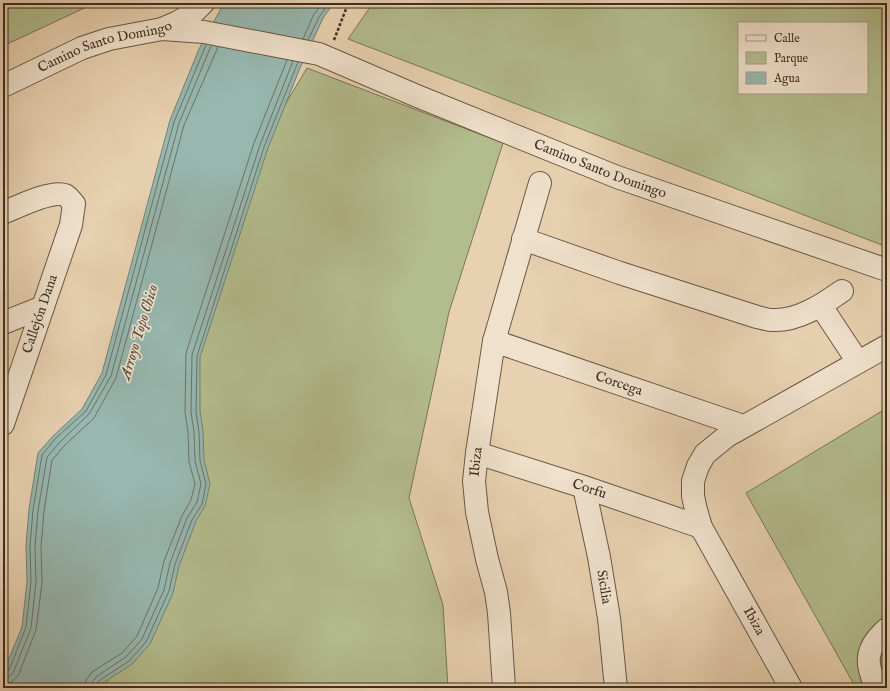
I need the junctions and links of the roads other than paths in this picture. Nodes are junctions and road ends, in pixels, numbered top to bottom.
1 (203, 3) edge
2 (162, 29) junction
3 (3, 86) edge
4 (540, 183) dead end
5 (3, 213) edge
6 (523, 238) junction
7 (887, 270) edge
8 (842, 291) dead end
9 (821, 306) junction
10 (43, 307) junction
11 (3, 323) edge
12 (494, 341) junction
13 (887, 346) edge
14 (858, 362) junction
15 (3, 424) edge
16 (743, 426) junction
17 (477, 453) junction
18 (584, 487) junction
19 (701, 527) junction
20 (887, 629) edge
21 (504, 688) edge
22 (616, 688) edge
23 (792, 688) edge
24 (876, 688) edge

1 - 2 street, Camino Santo Domingo
2 - 3 street, Camino Santo Domingo
2 - 7 street, Camino Santo Domingo
4 - 6 street, Ibiza
5 - 10 street, Callejón Dana
6 - 9 street
6 - 12 street, Ibiza
8 - 9 street
9 - 14 street
10 - 11 street
10 - 15 street, Callejón Dana
12 - 16 street, Corcega
12 - 17 street, Ibiza
13 - 14 street, Ibiza
14 - 16 street, Ibiza
16 - 19 street, Ibiza
17 - 18 street, Corfu
17 - 21 street, Ibiza
18 - 19 street, Corfu
18 - 22 street, Sicilia
19 - 23 street, Ibiza
20 - 24 street

